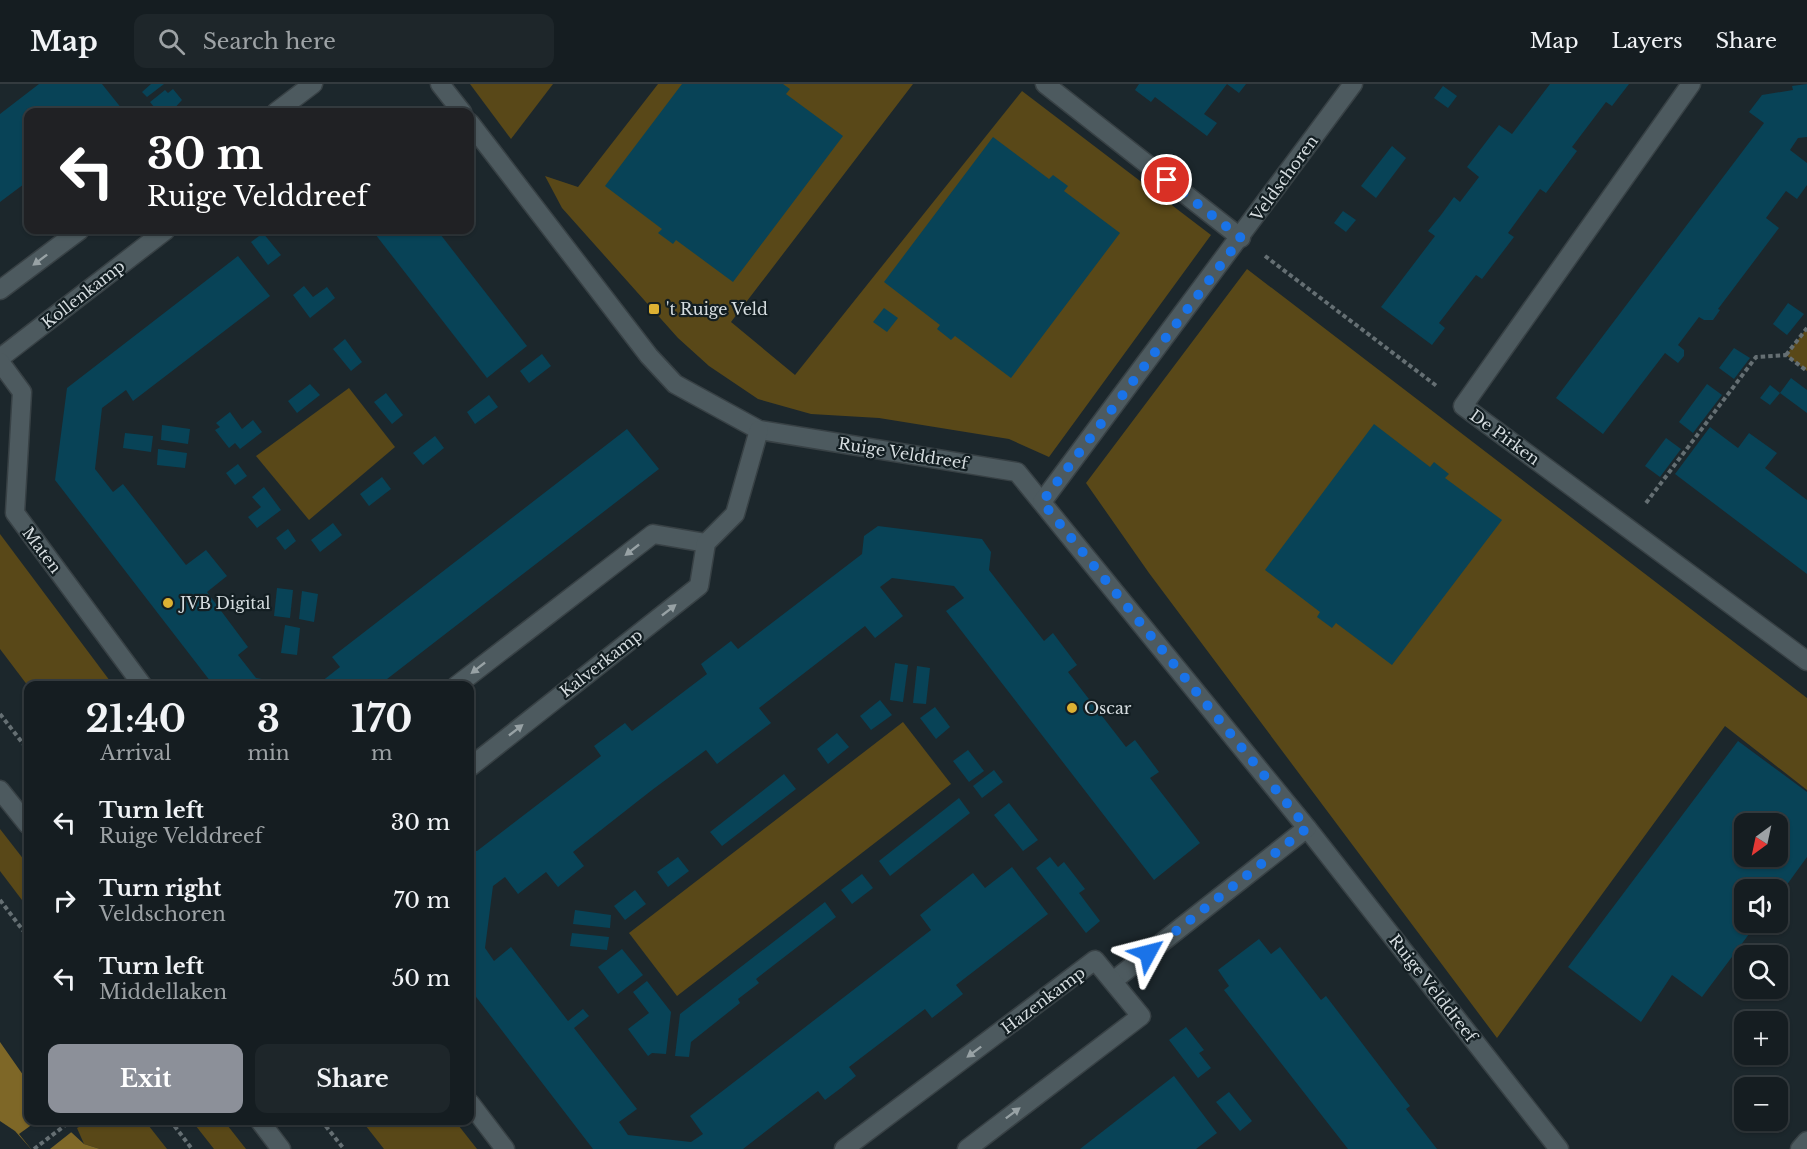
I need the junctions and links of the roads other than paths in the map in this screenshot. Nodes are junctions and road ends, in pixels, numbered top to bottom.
1 (313, 84) edge
2 (440, 84) edge
3 (1045, 84) edge
4 (1353, 84) edge
5 (1691, 84) edge
6 (281, 108) edge
7 (459, 108) edge
8 (474, 128) edge
9 (75, 234) edge
10 (161, 234) edge
11 (1241, 238) junction
12 (0, 290) edge
13 (0, 360) edge
14 (759, 430) junction
15 (1042, 502) junction
16 (706, 543) junction
17 (1807, 661) edge
18 (139, 681) edge
19 (462, 681) edge
20 (474, 763) edge
21 (0, 790) edge
22 (24, 820) edge
23 (1307, 828) junction
24 (1113, 981) junction
25 (474, 1108) edge
26 (264, 1125) edge
27 (1807, 1141) edge
28 (281, 1149) edge
29 (505, 1149) edge
30 (844, 1149) edge
31 (967, 1149) edge
32 (1559, 1149) edge
33 (1800, 1149) edge

1 - 6 street
2 - 7 street
3 - 11 street
4 - 11 street, Veldschoren
5 - 17 street, De Pirken
8 - 14 street, Ruige Velddreef
9 -> 12 street
10 - 13 street, Kollenkamp
11 - 15 street, Veldschoren
13 - 18 street, Maten
14 - 15 street, Ruige Velddreef
14 - 16 street
15 - 23 street, Ruige Velddreef
16 -> 19 street
20 -> 16 street, Kalverkamp
21 - 22 street
23 - 24 street
23 - 32 street, Ruige Velddreef
24 -> 30 street, Hazenkamp
31 -> 24 street, Hazenkamp
25 - 29 street
26 - 28 street
27 - 33 street

